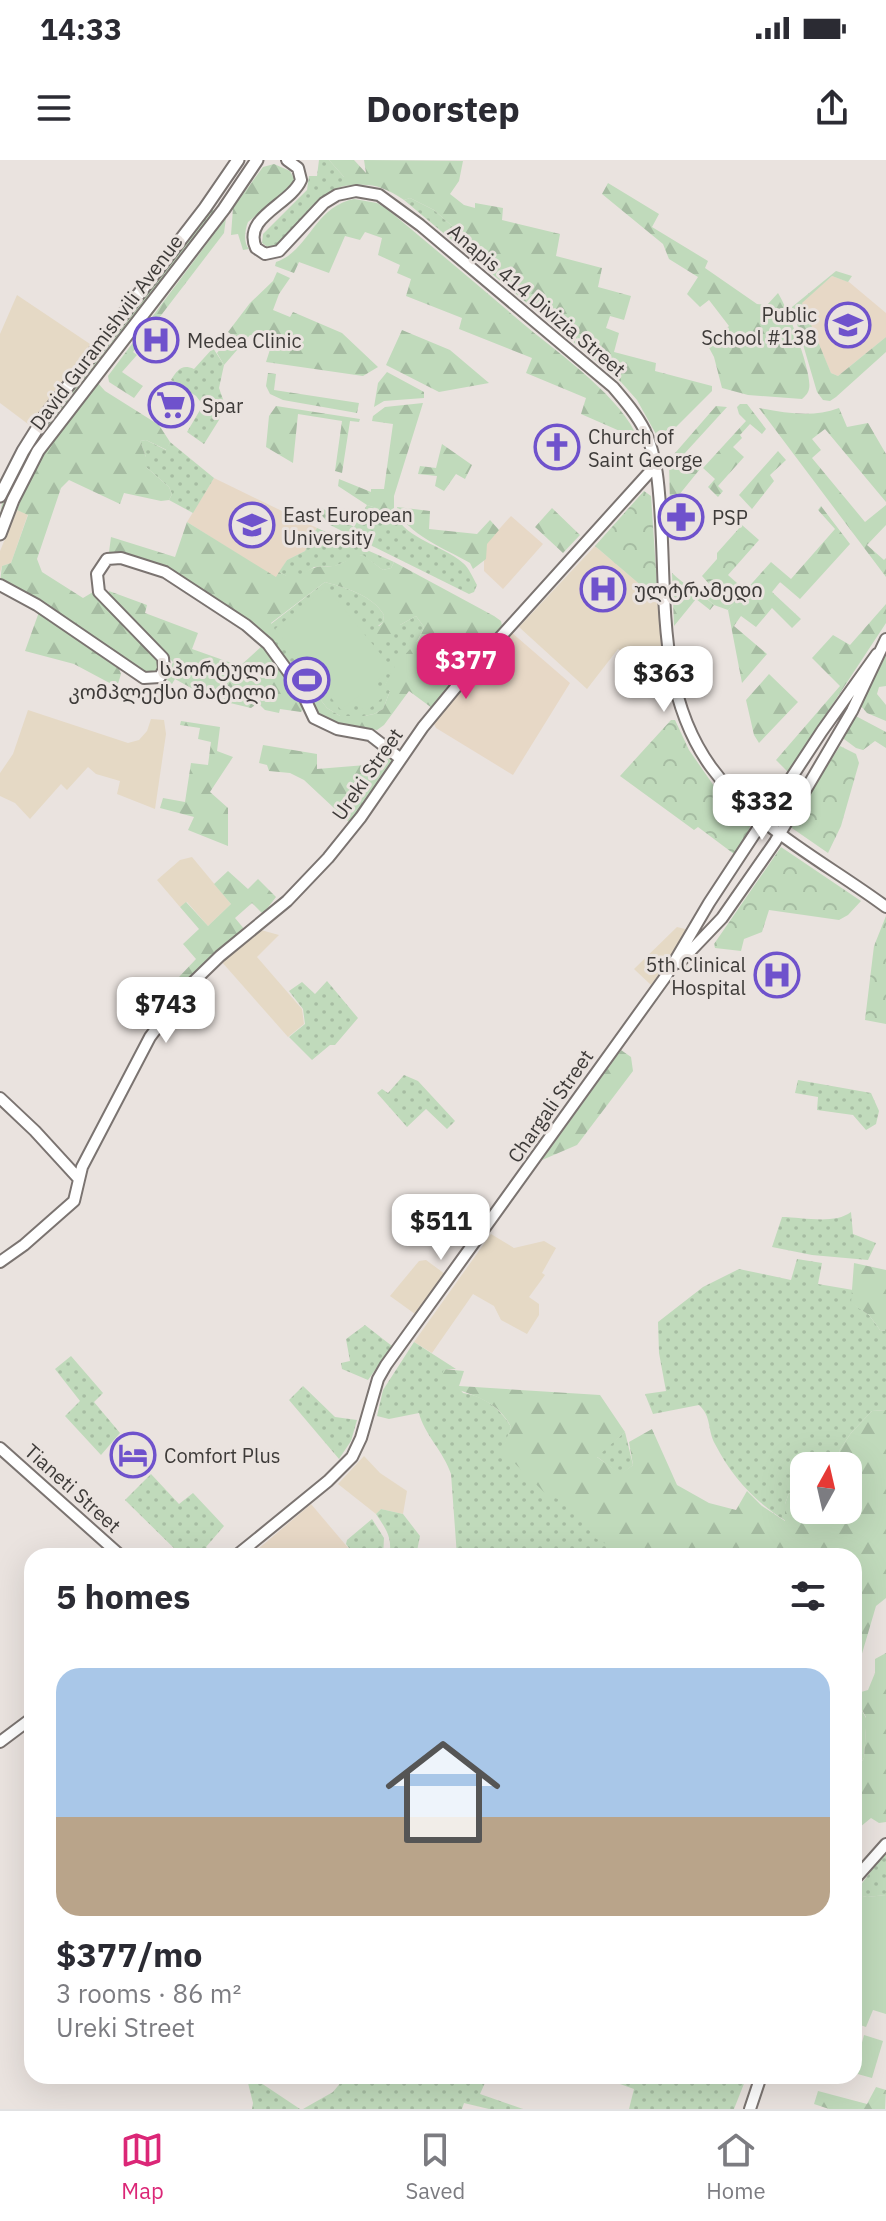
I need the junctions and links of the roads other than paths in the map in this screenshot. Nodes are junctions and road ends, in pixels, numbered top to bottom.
1 (238, 160) edge
2 (257, 160) edge
3 (287, 160) edge
4 (656, 465) junction
5 (0, 496) edge
6 (0, 534) edge
7 (0, 585) edge
8 (886, 639) edge
9 (877, 654) junction
10 (822, 731) junction
11 (835, 740) junction
12 (809, 752) junction
13 (401, 759) junction
14 (823, 760) junction
15 (764, 821) junction
16 (780, 832) junction
17 (741, 856) junction
18 (757, 869) junction
19 (886, 907) edge
20 (666, 976) junction
21 (0, 1098) edge
22 (79, 1179) junction
23 (0, 1262) edge
24 (0, 1448) edge
25 (112, 1548) edge
26 (246, 1548) edge
27 (24, 1724) edge
28 (0, 1742) edge
29 (886, 1844) edge
30 (862, 1871) edge
31 (758, 2084) edge
32 (750, 2109) edge

1 - 5 main road, David Guramishvili Avenue
2 - 6 main road, David Guramishvili Avenue
3 - 4 street, Anapis 414 Divizia Street
4 - 13 street, Ureki Street
4 - 15 street, Anapis 414 Divizia Street
7 - 13 street
8 - 9 street
9 - 10 street, Chargali Street
9 - 11 street, Chargali Street
10 - 11 street
10 - 12 street, Chargali Street
11 - 14 street, Chargali Street
12 - 14 street
12 - 15 street, Chargali Street
13 - 22 street, Ureki Street
14 - 16 street, Chargali Street
15 - 16 street, Anapis 414 Divizia Street
15 - 17 street, Chargali Street
16 - 18 street, Chargali Street
16 - 19 street, Anapis 414 Divizia Street
17 - 18 street
17 - 20 street, Chargali Street
18 - 20 street, Chargali Street
20 - 26 street, Chargali Street
21 - 22 street
22 - 23 street, Ureki Street
24 - 25 street, Tianeti Street
27 - 28 street
29 - 30 street
31 - 32 street

